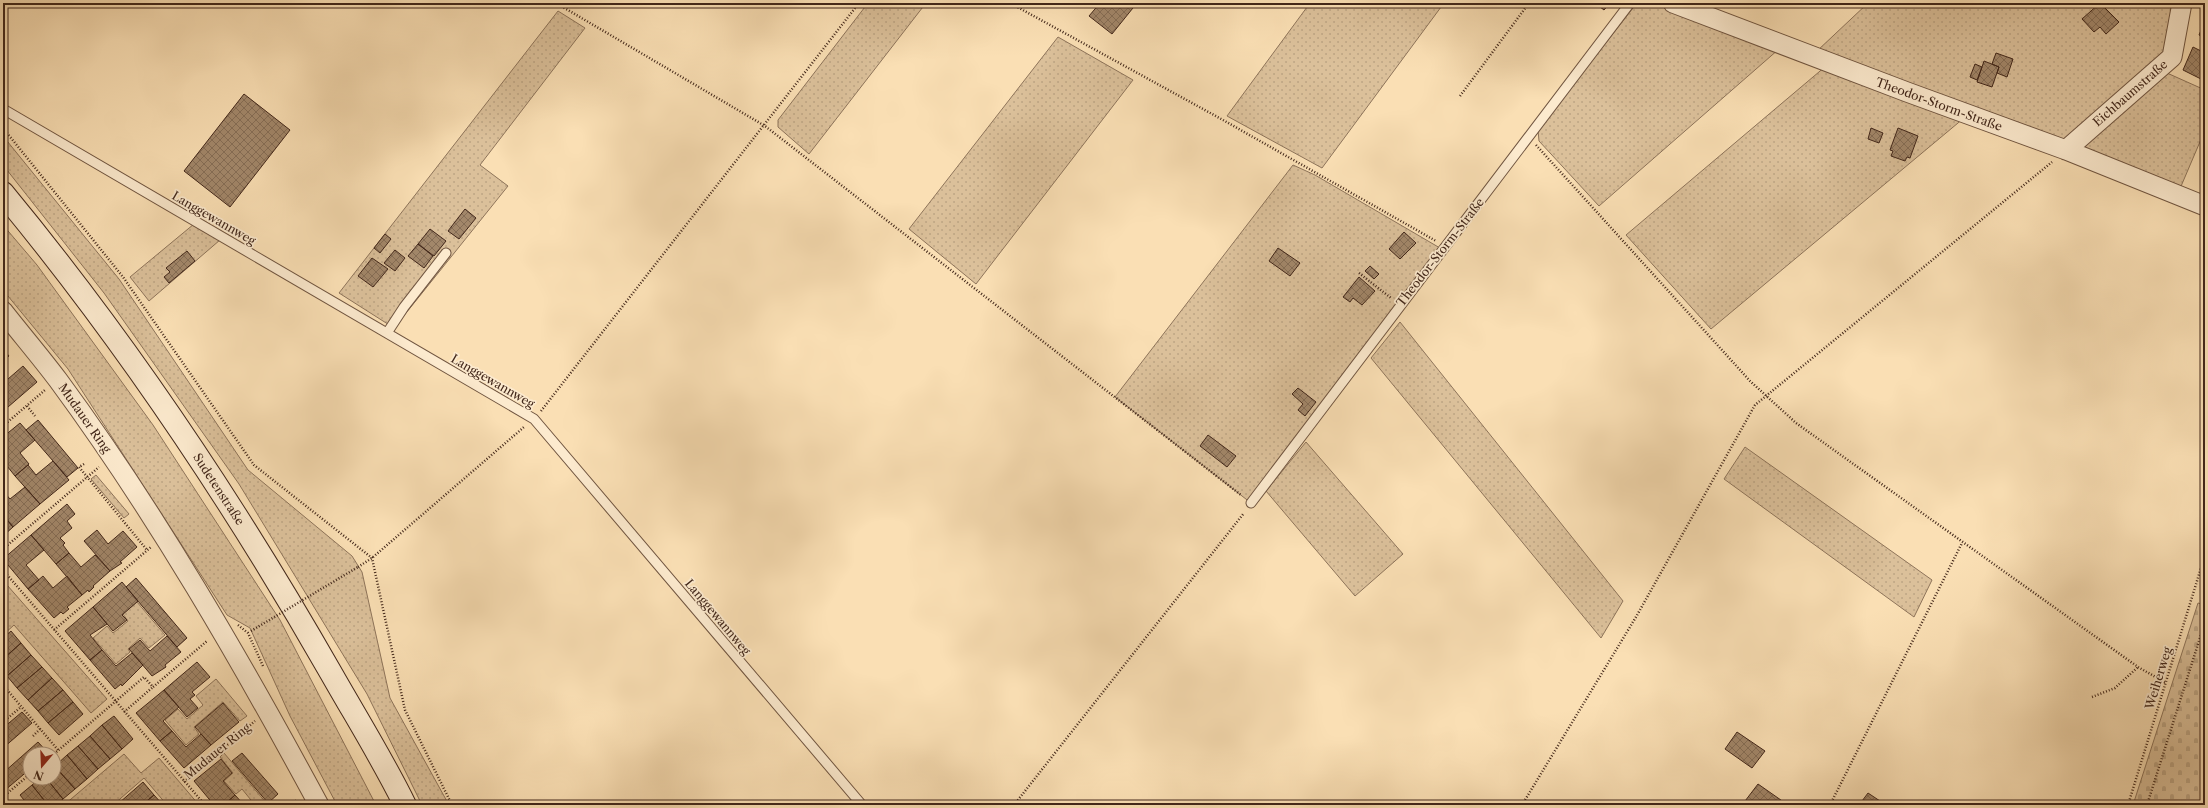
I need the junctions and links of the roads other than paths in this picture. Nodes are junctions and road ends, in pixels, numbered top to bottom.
1 (1630, 3) edge
2 (1673, 3) edge
3 (2182, 3) edge
4 (3, 109) edge
5 (2066, 150) junction
6 (3, 194) edge
7 (2205, 206) edge
8 (446, 253) dead end
9 (3, 311) edge
10 (387, 333) junction
11 (1251, 503) road end
12 (319, 805) edge
13 (405, 805) edge
14 (862, 805) edge

1 - 11 lane, Theodor-Storm-Straße
2 - 5 street, Theodor-Storm-Straße
3 - 5 street, Eichbaumstraße
4 - 10 lane, Langgewannweg
5 - 7 street, Theodor-Storm-Straße
6 - 13 main road, Sudetenstraße
8 - 10 lane
9 - 12 street, Mudauer Ring
10 - 14 lane, Langgewannweg

